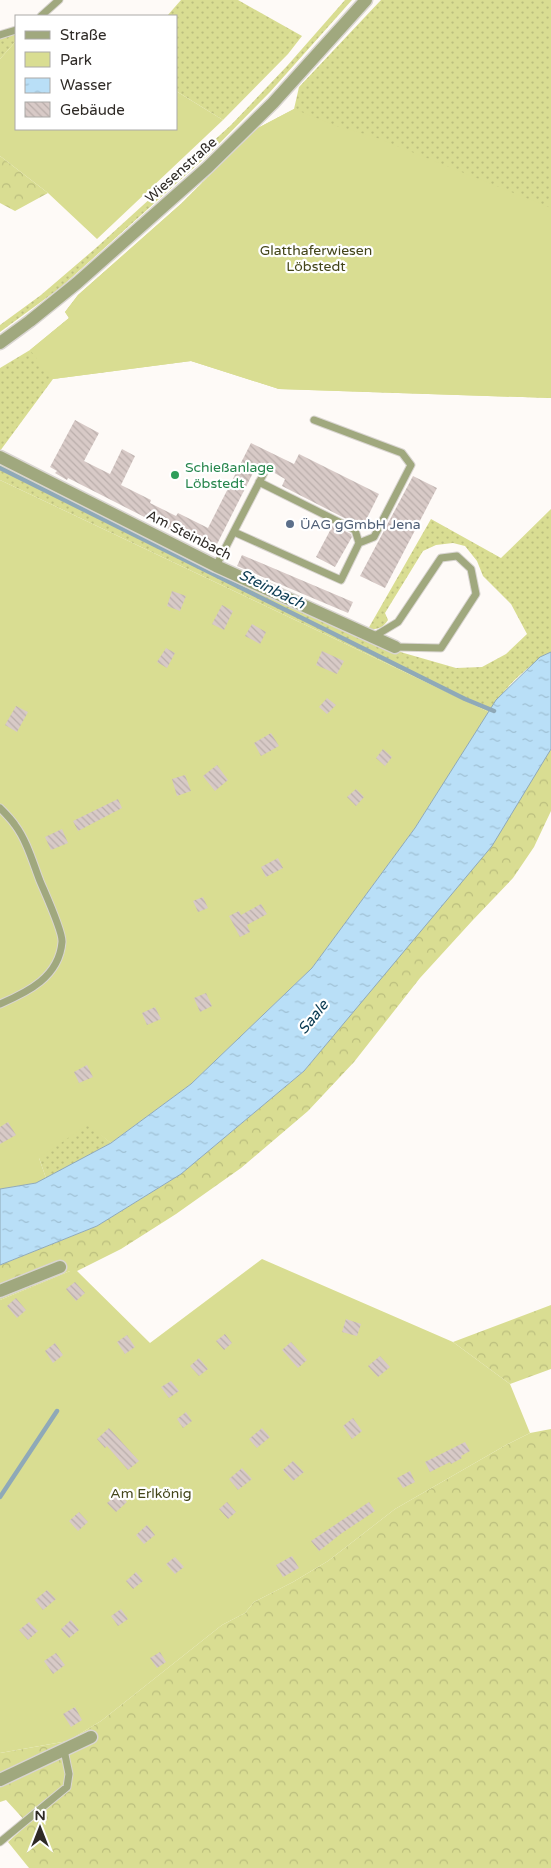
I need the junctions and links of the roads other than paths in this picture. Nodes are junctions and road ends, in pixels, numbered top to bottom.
1 (58, 0) edge
2 (366, 0) edge
3 (42, 15) edge
4 (15, 30) edge
5 (0, 35) edge
6 (0, 343) edge
7 (314, 420) dead end
8 (0, 457) edge
9 (264, 473) dead end
10 (259, 482) junction
11 (234, 532) junction
12 (359, 543) junction
13 (216, 566) junction
14 (374, 637) junction
15 (395, 647) joint
16 (0, 808) edge
17 (0, 1004) edge
18 (60, 1267) dead end
19 (0, 1291) edge
20 (91, 1737) dead end
21 (64, 1750) junction
22 (0, 1780) edge
23 (0, 1842) edge

1 - 3 lane
2 - 6 street, Wiesenstraße
4 - 5 lane
7 - 12 lane
8 - 13 street, Am Steinbach
9 - 10 lane
10 - 11 lane
10 - 12 lane
11 - 12 lane
11 - 13 lane
13 - 14 street, Am Steinbach
14 - 15 street, Am Steinbach
14 - 15 lane
16 - 17 lane
18 - 19 street
20 - 21 street
21 - 22 street
21 - 23 lane

